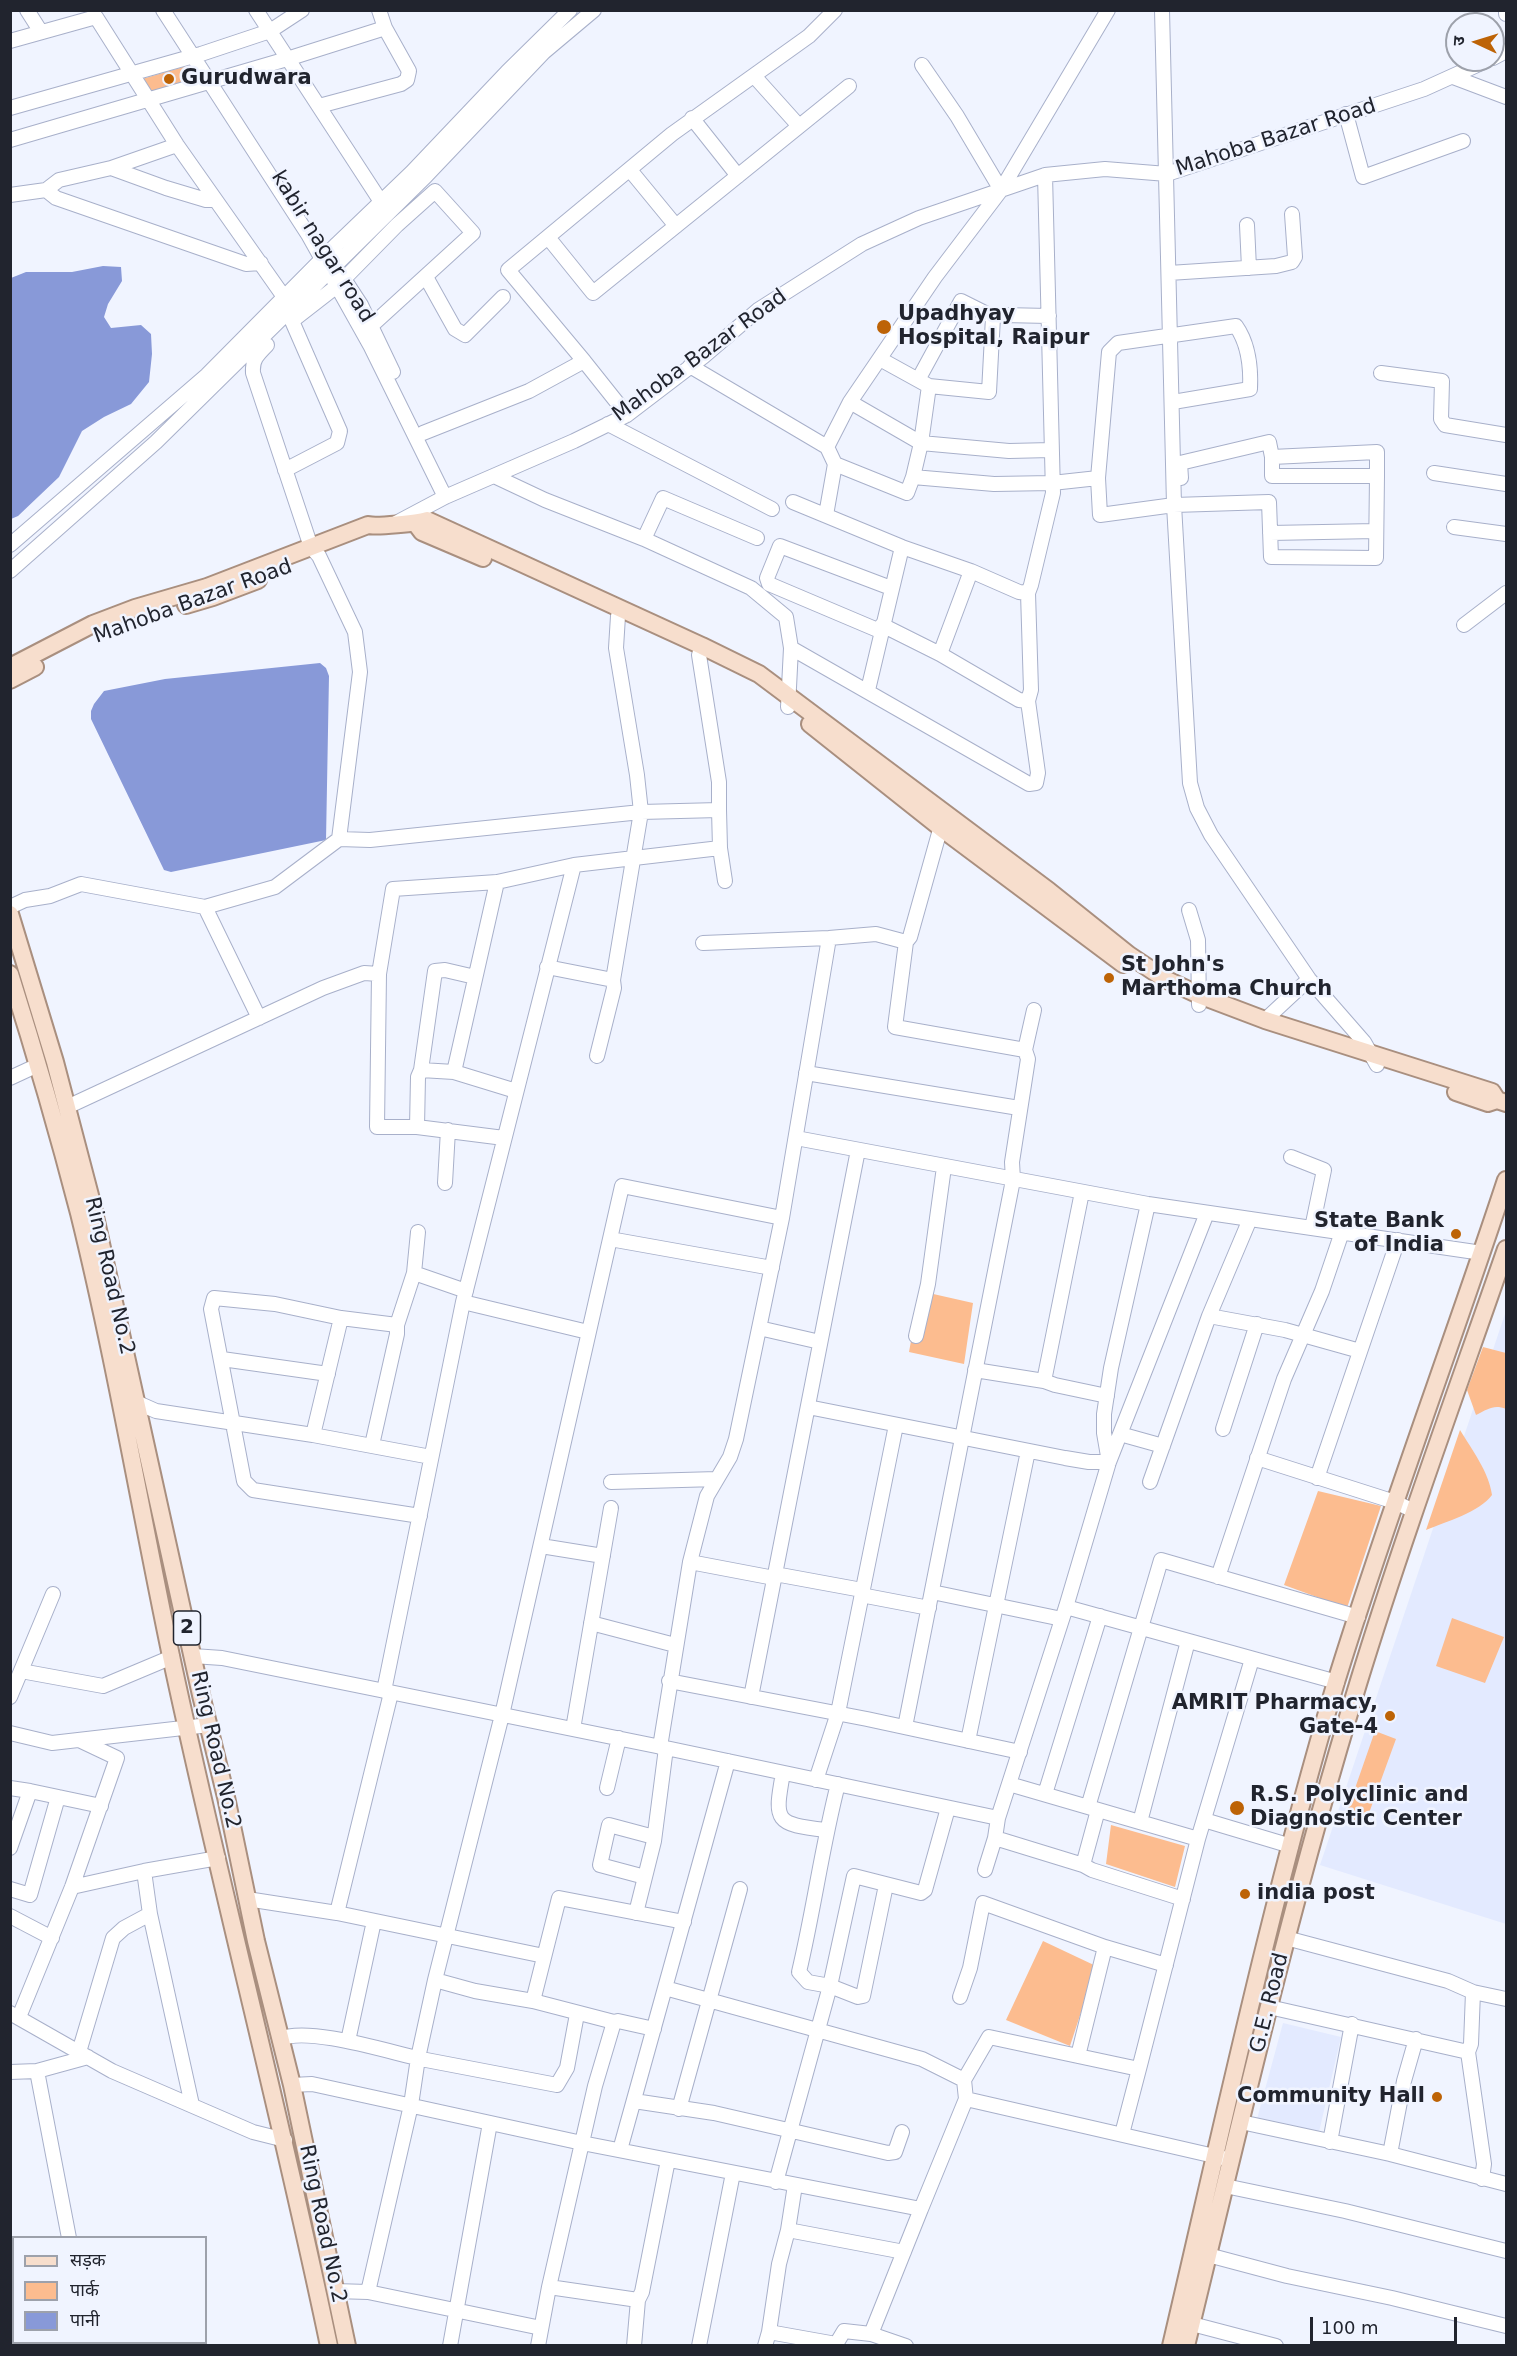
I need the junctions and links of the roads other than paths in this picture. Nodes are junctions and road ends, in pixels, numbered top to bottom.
1 (27, 10) edge
2 (163, 10) edge
3 (173, 10) edge
4 (256, 10) edge
5 (302, 10) edge
6 (380, 10) edge
7 (570, 10) edge
8 (594, 10) edge
9 (835, 10) edge
10 (1108, 10) edge
11 (1162, 10) edge
12 (94, 14) edge
13 (385, 28) junction
14 (270, 31) junction
15 (41, 32) junction
16 (10, 41) edge
17 (196, 55) junction
18 (287, 59) junction
19 (922, 65) dead end
20 (1462, 72) edge
21 (133, 73) junction
22 (754, 76) junction
23 (1453, 76) junction
24 (213, 80) junction
25 (849, 86) dead end
26 (1506, 97) edge
27 (149, 100) junction
28 (319, 106) junction
29 (10, 108) edge
30 (1346, 114) junction
31 (692, 118) junction
32 (799, 126) junction
33 (10, 140) edge
34 (1462, 141) dead end
35 (177, 145) junction
36 (111, 168) junction
37 (630, 170) junction
38 (1167, 174) junction
39 (1045, 175) junction
40 (738, 176) junction
41 (46, 190) junction
42 (1001, 190) junction
43 (10, 195) edge
44 (215, 200) junction
45 (389, 213) junction
46 (1292, 214) dead end
47 (1247, 225) dead end
48 (676, 226) junction
49 (551, 241) dead end
50 (325, 256) junction
51 (261, 263) junction
52 (1249, 267) junction
53 (333, 269) junction
54 (1169, 273) junction
55 (426, 277) junction
56 (340, 283) junction
57 (284, 297) junction
58 (503, 297) dead end
59 (1049, 316) junction
60 (993, 317) junction
61 (292, 321) junction
62 (371, 326) junction
63 (1171, 336) junction
64 (880, 359) junction
65 (585, 361) junction
66 (690, 366) junction
67 (1381, 373) dead end
68 (923, 383) junction
69 (850, 402) junction
70 (1173, 402) junction
71 (627, 415) junction
72 (608, 424) junction
73 (423, 433) junction
74 (1506, 435) edge
75 (921, 443) junction
76 (827, 447) junction
77 (1051, 450) junction
78 (1272, 457) junction
79 (835, 464) junction
80 (285, 470) junction
81 (1434, 473) dead end
82 (494, 476) junction
83 (1272, 476) junction
84 (1377, 476) junction
85 (912, 477) junction
86 (1098, 478) junction
87 (1052, 483) junction
88 (1506, 484) edge
89 (449, 495) junction
90 (793, 502) dead end
91 (1269, 502) junction
92 (1178, 505) junction
93 (772, 509) dead end
94 (826, 515) junction
95 (396, 523) junction
96 (416, 524) junction
97 (1454, 527) dead end
98 (1376, 531) junction
99 (1270, 533) junction
100 (1506, 534) edge
101 (757, 538) dead end
102 (644, 539) junction
103 (10, 545) edge
104 (902, 547) junction
105 (315, 551) junction
106 (10, 571) edge
107 (971, 571) junction
108 (891, 588) junction
109 (1028, 593) junction
110 (1506, 593) edge
111 (148, 610) junction
112 (618, 616) junction
113 (1464, 624) dead end
114 (881, 628) junction
115 (791, 648) junction
116 (701, 651) junction
117 (940, 654) junction
118 (10, 667) edge
119 (10, 680) edge
120 (868, 690) junction
121 (788, 701) junction
122 (1028, 701) junction
123 (719, 810) junction
124 (641, 812) junction
125 (943, 820) junction
126 (339, 839) junction
127 (720, 848) junction
128 (634, 858) junction
129 (574, 865) junction
130 (725, 881) dead end
131 (497, 882) junction
132 (10, 907) edge
133 (205, 907) junction
134 (1189, 910) dead end
135 (10, 914) edge
136 (829, 938) junction
137 (906, 942) junction
138 (703, 943) dead end
139 (547, 967) junction
140 (10, 974) edge
141 (379, 974) junction
142 (475, 977) junction
143 (1309, 979) junction
144 (613, 980) junction
145 (1199, 1000) junction
146 (16, 1009) edge
147 (1034, 1010) dead end
148 (259, 1018) junction
149 (1265, 1020) junction
150 (1025, 1050) junction
151 (597, 1056) dead end
152 (1374, 1059) junction
153 (38, 1065) junction
154 (422, 1070) junction
155 (454, 1072) junction
156 (806, 1073) junction
157 (10, 1078) edge
158 (516, 1091) junction
159 (1502, 1101) edge
160 (67, 1107) junction
161 (1019, 1108) junction
162 (417, 1127) junction
163 (448, 1130) junction
164 (504, 1138) junction
165 (796, 1138) junction
166 (858, 1150) junction
167 (1291, 1157) dead end
168 (944, 1167) junction
169 (1013, 1180) junction
170 (1506, 1180) edge
171 (445, 1183) dead end
172 (1082, 1192) junction
173 (1148, 1204) junction
174 (1208, 1213) junction
175 (782, 1218) junction
176 (1250, 1219) junction
177 (1312, 1228) junction
178 (417, 1232) dead end
179 (1342, 1232) junction
180 (610, 1239) junction
181 (1398, 1240) junction
182 (1506, 1249) edge
183 (1482, 1253) junction
184 (1504, 1266) edge
185 (772, 1268) junction
186 (414, 1273) junction
187 (464, 1297) junction
188 (1209, 1316) junction
189 (341, 1318) junction
190 (1257, 1324) junction
191 (397, 1325) junction
192 (759, 1328) junction
193 (588, 1332) junction
194 (1303, 1335) junction
195 (916, 1336) dead end
196 (820, 1342) junction
197 (1360, 1351) junction
198 (222, 1359) junction
199 (975, 1370) junction
200 (328, 1374) junction
201 (1044, 1381) junction
202 (1107, 1396) junction
203 (138, 1402) junction
204 (808, 1407) junction
205 (233, 1423) junction
206 (896, 1425) junction
207 (1223, 1429) dead end
208 (1120, 1434) junction
209 (313, 1435) junction
210 (962, 1438) junction
211 (372, 1445) junction
212 (1162, 1446) junction
213 (1028, 1451) junction
214 (432, 1457) junction
215 (1257, 1458) junction
216 (1109, 1462) junction
217 (1317, 1478) junction
218 (717, 1479) junction
219 (611, 1482) dead end
220 (1150, 1482) dead end
221 (1395, 1502) junction
222 (611, 1508) dead end
223 (1414, 1511) junction
224 (420, 1516) junction
225 (541, 1546) junction
226 (603, 1556) junction
227 (690, 1562) junction
228 (774, 1576) junction
229 (1218, 1577) junction
230 (861, 1592) junction
231 (932, 1592) junction
232 (53, 1594) dead end
233 (997, 1604) junction
234 (929, 1608) junction
235 (1064, 1613) junction
236 (1100, 1616) junction
237 (1358, 1617) junction
238 (591, 1623) junction
239 (1141, 1628) junction
240 (1188, 1641) junction
241 (675, 1645) junction
242 (193, 1656) junction
243 (172, 1657) junction
244 (1252, 1659) junction
245 (21, 1671) junction
246 (669, 1681) junction
247 (1336, 1682) junction
248 (387, 1692) junction
249 (10, 1697) edge
250 (751, 1697) junction
251 (838, 1713) junction
252 (502, 1715) junction
253 (208, 1725) junction
254 (905, 1727) junction
255 (188, 1728) junction
256 (573, 1729) junction
257 (10, 1733) edge
258 (619, 1738) junction
259 (79, 1740) junction
260 (968, 1741) junction
261 (663, 1747) junction
262 (1020, 1752) junction
263 (728, 1761) junction
264 (783, 1773) junction
265 (816, 1780) junction
266 (838, 1784) junction
267 (1009, 1784) junction
268 (10, 1788) edge
269 (607, 1788) dead end
270 (30, 1791) junction
271 (1045, 1794) junction
272 (58, 1797) junction
273 (100, 1806) junction
274 (948, 1808) junction
275 (1093, 1808) junction
276 (998, 1818) junction
277 (1204, 1820) junction
278 (1140, 1822) junction
279 (826, 1830) junction
280 (654, 1837) junction
281 (995, 1839) junction
282 (1198, 1839) junction
283 (1291, 1846) junction
284 (10, 1848) edge
285 (218, 1858) junction
286 (1083, 1865) junction
287 (985, 1870) dead end
288 (144, 1871) junction
289 (645, 1877) junction
290 (886, 1885) junction
291 (72, 1887) junction
292 (10, 1888) edge
293 (741, 1889) dead end
294 (247, 1899) junction
295 (1183, 1899) junction
296 (636, 1912) junction
297 (150, 1914) junction
298 (337, 1914) junction
299 (10, 1916) edge
300 (374, 1921) junction
301 (684, 1922) junction
302 (446, 1936) junction
303 (52, 1938) junction
304 (1286, 1938) junction
305 (1104, 1947) junction
306 (544, 1956) junction
307 (1166, 1965) junction
308 (435, 1980) junction
309 (830, 1986) junction
310 (665, 1988) junction
311 (1473, 1992) junction
312 (960, 1997) dead end
313 (1506, 1999) edge
314 (533, 2001) junction
315 (710, 2002) junction
316 (1269, 2007) junction
317 (578, 2014) junction
318 (15, 2015) edge
319 (614, 2022) junction
320 (1352, 2024) junction
321 (654, 2029) junction
322 (817, 2030) junction
323 (280, 2039) junction
324 (1416, 2039) junction
325 (348, 2041) junction
326 (1468, 2052) junction
327 (83, 2054) junction
328 (1078, 2056) junction
329 (418, 2058) junction
330 (1139, 2069) junction
331 (37, 2071) junction
332 (10, 2072) edge
333 (964, 2080) junction
334 (292, 2085) junction
335 (966, 2099) junction
336 (634, 2101) junction
337 (192, 2105) junction
338 (410, 2106) junction
339 (679, 2109) junction
340 (1241, 2122) junction
341 (490, 2123) junction
342 (790, 2130) junction
343 (902, 2132) dead end
344 (1122, 2134) junction
345 (285, 2140) junction
346 (1330, 2142) junction
347 (582, 2143) junction
348 (621, 2150) junction
349 (1390, 2154) junction
350 (1223, 2158) junction
351 (668, 2160) junction
352 (734, 2173) junction
353 (1482, 2179) junction
354 (776, 2182) junction
355 (1506, 2184) edge
356 (795, 2185) junction
357 (1225, 2186) junction
358 (921, 2209) junction
359 (788, 2230) junction
360 (69, 2236) edge
361 (1506, 2251) edge
362 (904, 2252) junction
363 (1208, 2255) junction
364 (549, 2287) junction
365 (335, 2291) junction
366 (368, 2292) junction
367 (638, 2300) junction
368 (457, 2310) junction
369 (1192, 2324) junction
370 (1506, 2326) edge
371 (541, 2328) junction
372 (769, 2332) junction
373 (871, 2334) junction
374 (836, 2345) edge
375 (329, 2346) edge
376 (347, 2346) edge
377 (450, 2346) edge
378 (538, 2346) edge
379 (634, 2346) edge
380 (699, 2346) edge
381 (765, 2346) edge
382 (906, 2346) edge
383 (1171, 2346) edge
384 (1186, 2346) edge
385 (1276, 2346) edge

1 - 15 street
2 - 17 street
3 - 17 street, kabir nagar road
4 - 14 street
5 - 14 street
6 - 13 street
7 - 45 street
8 - 45 street
9 - 22 street
10 - 42 street
11 - 38 street
12 - 15 street
12 - 21 street
13 - 18 street
13 - 28 street
14 - 17 street
14 - 18 street
15 - 16 street
17 - 21 street
17 - 24 street, kabir nagar road
18 - 24 street
18 - 28 street
19 - 42 street
20 - 23 street, Mahoba Bazar Road
21 - 27 street
21 - 29 street
22 - 31 street
22 - 32 street
23 - 26 street
23 - 30 street, Mahoba Bazar Road
24 - 27 street
24 - 50 street, kabir nagar road
25 - 32 street
27 - 33 street
27 - 35 street
28 - 45 street
30 - 34 street
30 - 38 street, Mahoba Bazar Road
31 - 37 street
31 - 40 street
32 - 40 street
35 - 36 street
35 - 44 street
36 - 41 street
36 - 44 street
37 - 48 street
37 - 65 street
38 - 39 street, Mahoba Bazar Road
38 - 54 street
39 - 42 street, Mahoba Bazar Road
39 - 59 street
40 - 48 street
41 - 43 street
41 - 51 street
42 - 64 street
42 - 66 street, Mahoba Bazar Road
44 - 51 street
45 - 50 street
45 - 53 street
45 - 55 street
45 - 56 street
46 - 52 street
47 - 52 street
48 - 49 street
50 - 53 street, kabir nagar road
50 - 57 street
51 - 57 street
52 - 54 street
53 - 56 street, kabir nagar road
53 - 106 street
54 - 63 street
55 - 58 street
55 - 62 street
56 - 61 street
56 - 62 street, kabir nagar road
56 - 89 street
57 - 103 street
59 - 60 street
59 - 77 street
60 - 68 street
60 - 68 street
61 - 80 street
61 - 80 street
62 - 73 street, kabir nagar road
63 - 70 street
63 - 70 street
63 - 86 street
64 - 68 street
64 - 69 street
65 - 71 street
65 - 73 street
66 - 71 street, Mahoba Bazar Road
66 - 76 street
67 - 74 street
68 - 75 street
69 - 75 street
69 - 76 street
70 - 92 street
71 - 72 street, Mahoba Bazar Road
72 - 82 street, Mahoba Bazar Road
72 - 93 street
73 - 89 street, kabir nagar road
75 - 77 street
75 - 85 street
76 - 79 street
77 - 87 street
78 - 83 street
78 - 84 street
78 - 92 street
79 - 85 street
79 - 94 street
80 - 105 street
81 - 88 street
82 - 89 street, Mahoba Bazar Road
82 - 102 street
83 - 84 street
83 - 91 street
84 - 98 street
85 - 87 street
86 - 87 street
86 - 92 street
87 - 109 street
89 - 95 street, Mahoba Bazar Road
90 - 94 street
91 - 92 street
91 - 99 street
92 - 143 street
94 - 104 street
95 - 96 main road
95 - 105 main road, Mahoba Bazar Road
96 - 112 main road
96 - 116 main road
97 - 100 street
98 - 99 street
98 - 99 street
101 - 102 street
102 - 115 street
104 - 107 street
104 - 108 street
105 - 111 main road, Mahoba Bazar Road
105 - 126 street
107 - 109 street
107 - 117 street
108 - 114 street
108 - 114 street
109 - 122 street
110 - 113 street
111 - 118 main road, Mahoba Bazar Road
111 - 119 main road, Mahoba Bazar Road
112 - 116 main road
112 - 124 street
114 - 117 street
114 - 120 street
115 - 120 street
115 - 121 street
116 - 121 main road
116 - 123 street
117 - 122 street
120 - 122 street
121 - 125 main road
123 - 124 street
123 - 127 street
124 - 126 street
124 - 128 street
125 - 137 street
125 - 145 main road
126 - 133 street
127 - 128 street
127 - 130 street
128 - 129 street
128 - 144 street
129 - 131 street
129 - 139 street
131 - 141 street
131 - 142 street
132 - 133 street
133 - 148 street
134 - 145 street
135 - 160 main road, Ring Road No.2 / 2
136 - 137 street
136 - 138 street
136 - 156 street
137 - 150 street
139 - 144 street
139 - 158 street
140 - 146 main road, Ring Road No.2 / 2
141 - 148 street
141 - 162 street
142 - 154 street
142 - 155 street
143 - 149 street
143 - 152 street
144 - 151 street
145 - 149 main road
145 - 152 main road
146 - 153 main road, Ring Road No.2 / 2
147 - 150 street
148 - 160 street
149 - 152 main road
150 - 161 street
152 - 159 main road
153 - 157 street
153 - 243 main road, Ring Road No.2 / 2
154 - 155 street
154 - 162 street
155 - 158 street
156 - 161 street
156 - 165 street
158 - 164 street
160 - 203 main road, Ring Road No.2 / 2
161 - 169 street
162 - 163 street
163 - 164 street
163 - 171 street
164 - 187 street
165 - 166 street
165 - 175 street
166 - 168 street
166 - 196 street
167 - 177 street
168 - 169 street
168 - 195 street
169 - 172 street
169 - 199 street
170 - 183 main road
172 - 173 street
172 - 201 street
173 - 174 street
173 - 202 street
174 - 176 street
174 - 208 street
175 - 180 street
175 - 185 street
176 - 177 street
176 - 188 street
177 - 179 street
178 - 186 street
179 - 181 street
179 - 194 street
180 - 185 street
180 - 193 street
181 - 183 street
181 - 197 street
182 - 184 main road, G.E. Road
183 - 221 main road
184 - 223 main road, G.E. Road
185 - 192 street
186 - 187 street
186 - 191 street
187 - 193 street
187 - 214 street
188 - 190 street
188 - 212 street
189 - 191 street
189 - 198 street
189 - 200 street
190 - 194 street
190 - 207 street
191 - 211 street
192 - 196 street
192 - 218 street
193 - 225 street
194 - 197 street
194 - 215 street
196 - 204 street
197 - 217 street
198 - 200 street
198 - 205 street
199 - 201 street
199 - 210 street
200 - 209 street
201 - 202 street
202 - 216 street
203 - 205 street
203 - 242 main road, Ring Road No.2 / 2
204 - 206 street
204 - 228 street
205 - 209 street
205 - 224 street
206 - 210 street
206 - 230 street
208 - 212 street
208 - 216 street
209 - 211 street
210 - 213 street
210 - 231 street
211 - 214 street
212 - 220 street
213 - 216 street
213 - 233 street
214 - 224 street
215 - 217 street
215 - 229 street
216 - 235 street
217 - 221 street
218 - 219 street
218 - 227 street
221 - 223 street
221 - 237 main road
222 - 226 street
223 - 304 main road, G.E. Road
224 - 248 street
225 - 226 street
225 - 252 street
226 - 238 street
227 - 228 street
227 - 241 street
228 - 230 street
228 - 250 street
229 - 237 street
229 - 239 street
230 - 234 street
230 - 251 street
231 - 233 street
231 - 234 street
232 - 245 street
233 - 235 street
233 - 260 street
234 - 254 street
235 - 236 street
235 - 262 street
236 - 239 street
236 - 271 street
237 - 247 main road
238 - 241 street
238 - 256 street
239 - 240 street
239 - 275 street
240 - 244 street
240 - 278 street
241 - 246 street
242 - 248 street
242 - 253 main road, Ring Road No.2 / 2
243 - 245 street
243 - 255 main road, Ring Road No.2 / 2
244 - 247 street
244 - 277 street
245 - 249 street
246 - 250 street
246 - 261 street
247 - 283 main road
248 - 252 street
248 - 298 street
250 - 251 street
251 - 254 street
251 - 265 street
252 - 256 street
252 - 302 street
253 - 255 street
253 - 294 main road, Ring Road No.2 / 2
254 - 260 street
255 - 259 street
255 - 285 main road, Ring Road No.2 / 2
256 - 258 street
257 - 259 street
258 - 261 street
258 - 269 street
259 - 273 street
260 - 262 street
261 - 263 street
261 - 280 street
262 - 267 street
263 - 264 street
263 - 301 street
264 - 265 street
264 - 279 street
265 - 266 street
266 - 274 street
266 - 279 street
267 - 271 street
267 - 276 street
268 - 270 street
270 - 272 street
270 - 284 street
271 - 275 street
272 - 273 street
272 - 292 street
273 - 291 street
274 - 276 street
274 - 290 street
275 - 278 street
275 - 286 street
276 - 281 street
277 - 282 street
277 - 283 street
278 - 282 street
279 - 309 street
280 - 289 street
280 - 289 street
281 - 286 street
281 - 287 street
282 - 295 street
283 - 350 main road
285 - 288 street
285 - 345 main road, Ring Road No.2 / 2
286 - 295 street
288 - 291 street
288 - 297 street
289 - 296 street
290 - 309 street
290 - 309 street
291 - 303 street
293 - 315 street
294 - 298 street
294 - 323 main road, Ring Road No.2 / 2
295 - 307 street
296 - 301 street
296 - 306 street
297 - 327 street
297 - 337 street
298 - 300 street
299 - 303 street
300 - 302 street
300 - 325 street
301 - 310 street
302 - 306 street
302 - 308 street
303 - 318 street
304 - 311 street
304 - 316 main road, G.E. Road
305 - 307 street
305 - 312 street
305 - 328 street
306 - 314 street
307 - 330 street
308 - 314 street
308 - 329 street
309 - 322 street
310 - 315 street
310 - 321 street
311 - 313 street
311 - 326 street
314 - 317 street
315 - 322 street
315 - 339 street
316 - 320 street
316 - 340 main road, G.E. Road
317 - 319 street
317 - 329 street
318 - 327 street
319 - 321 street
319 - 347 street
320 - 324 street
320 - 346 street
321 - 336 street
322 - 333 street
322 - 342 street
323 - 325 street
323 - 334 main road, Ring Road No.2 / 2
324 - 326 street
324 - 349 street
325 - 329 street
326 - 353 street
327 - 331 street
327 - 337 street
328 - 330 street
328 - 333 street
329 - 338 street
330 - 344 street
331 - 332 street
331 - 360 street
333 - 335 street
334 - 338 street
334 - 365 main road, Ring Road No.2 / 2
335 - 344 street
335 - 358 street
336 - 339 street
336 - 348 street
337 - 345 street
338 - 341 street
338 - 366 street
339 - 342 street
340 - 346 street
340 - 350 main road, G.E. Road
341 - 347 street
341 - 368 street
342 - 343 street
342 - 354 street
344 - 350 street
345 - 375 main road, Ring Road No.2 / 2
346 - 349 street
347 - 348 street
347 - 364 street
348 - 351 street
349 - 353 street
350 - 357 main road, G.E. Road
350 - 383 main road
351 - 352 street
351 - 367 street
352 - 354 street
352 - 380 street
353 - 355 street
354 - 356 street
356 - 358 street
356 - 359 street
357 - 361 street
357 - 363 main road, G.E. Road
358 - 362 street
359 - 362 street
359 - 372 street
362 - 373 street
363 - 369 main road, G.E. Road
363 - 370 street
364 - 367 street
364 - 371 street
365 - 366 street
365 - 376 main road, Ring Road No.2 / 2
366 - 368 street
367 - 379 street
368 - 371 street
368 - 377 street
369 - 384 main road, G.E. Road
369 - 385 street
371 - 378 street
372 - 374 street
372 - 381 street
373 - 374 street
373 - 382 street

